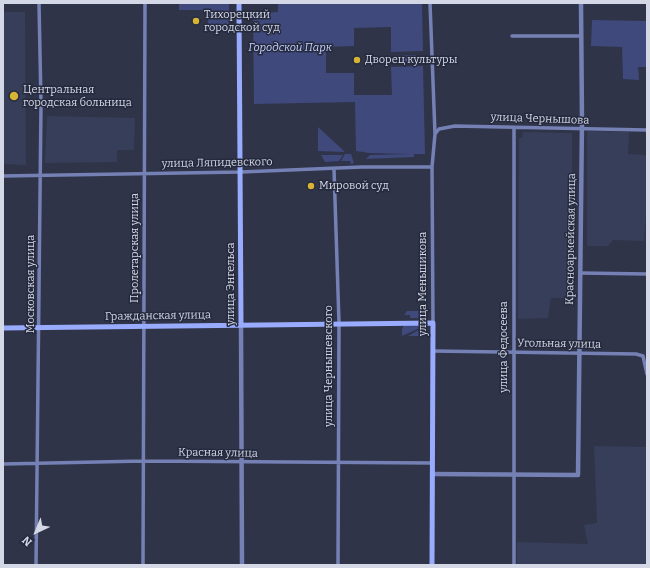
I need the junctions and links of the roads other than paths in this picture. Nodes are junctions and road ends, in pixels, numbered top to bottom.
1 (39, 3) edge
2 (145, 3) edge
3 (239, 3) edge
4 (430, 3) edge
5 (581, 3) edge
6 (512, 36) dead end
7 (581, 36) junction
8 (514, 128) junction
9 (581, 129) junction
10 (647, 130) edge
11 (435, 134) junction
12 (432, 167) junction
13 (334, 169) junction
14 (241, 172) junction
15 (145, 174) junction
16 (3, 176) edge
17 (40, 176) junction
18 (580, 273) junction
19 (647, 274) edge
20 (339, 323) junction
21 (433, 323) junction
22 (241, 325) junction
23 (144, 326) junction
24 (3, 328) edge
25 (39, 328) junction
26 (434, 352) junction
27 (512, 352) junction
28 (579, 354) junction
29 (647, 374) edge
30 (144, 461) junction
31 (338, 462) junction
32 (36, 463) junction
33 (242, 463) junction
34 (432, 463) junction
35 (3, 464) edge
36 (432, 474) junction
37 (513, 475) junction
38 (36, 565) edge
39 (143, 565) edge
40 (242, 565) edge
41 (338, 565) edge
42 (432, 565) edge
43 (514, 565) edge

1 - 17 street, Московская улица
2 - 15 street, Пролетарская улица
3 - 14 main road, улица Энгельса
4 - 11 street, улица Меньшикова
5 - 7 street, Красноармейская улица
6 - 7 street
7 - 9 street, Красноармейская улица
8 - 9 street, улица Чернышова
8 - 11 street, улица Чернышова
8 - 27 street, улица Федосеева
9 - 10 street, улица Чернышова
9 - 18 street, Красноармейская улица
11 - 12 street, улица Меньшикова
12 - 13 street, улица Ляпидевского
12 - 21 street, улица Меньшикова
13 - 14 street, улица Ляпидевского
13 - 20 street, улица Чернышевского
14 - 15 street, улица Ляпидевского
14 - 22 main road, улица Энгельса
15 - 17 street, улица Ляпидевского
15 - 23 street, Пролетарская улица
16 - 17 street, улица Ляпидевского
17 - 25 street, Московская улица
18 - 19 street
18 - 28 street, Красноармейская улица
20 - 21 main road, Гражданская улица
20 - 22 main road, Гражданская улица
20 - 31 street, улица Чернышевского
21 - 26 main road, улица Меньшикова
22 - 23 main road, Гражданская улица
22 - 33 street, улица Энгельса
23 - 25 main road, Гражданская улица
23 - 30 street, Пролетарская улица
24 - 25 main road, Гражданская улица
25 - 32 street, Московская улица
26 - 27 street, Угольная улица
26 - 34 main road, улица Меньшикова
27 - 28 street, Угольная улица
27 - 37 street, улица Федосеева
28 - 29 street, Угольная улица
28 - 37 street, Красноармейская улица
30 - 32 street, Красная улица
30 - 33 street, Красная улица
30 - 39 street, Пролетарская улица
31 - 33 street, Красная улица
31 - 34 street, Красная улица
31 - 41 street, улица Чернышевского
32 - 35 street, Красная улица
32 - 38 street, Московская улица
33 - 40 street, улица Энгельса
34 - 36 main road, улица Меньшикова
36 - 37 street
36 - 42 main road, улица Меньшикова
37 - 43 street, улица Федосеева

